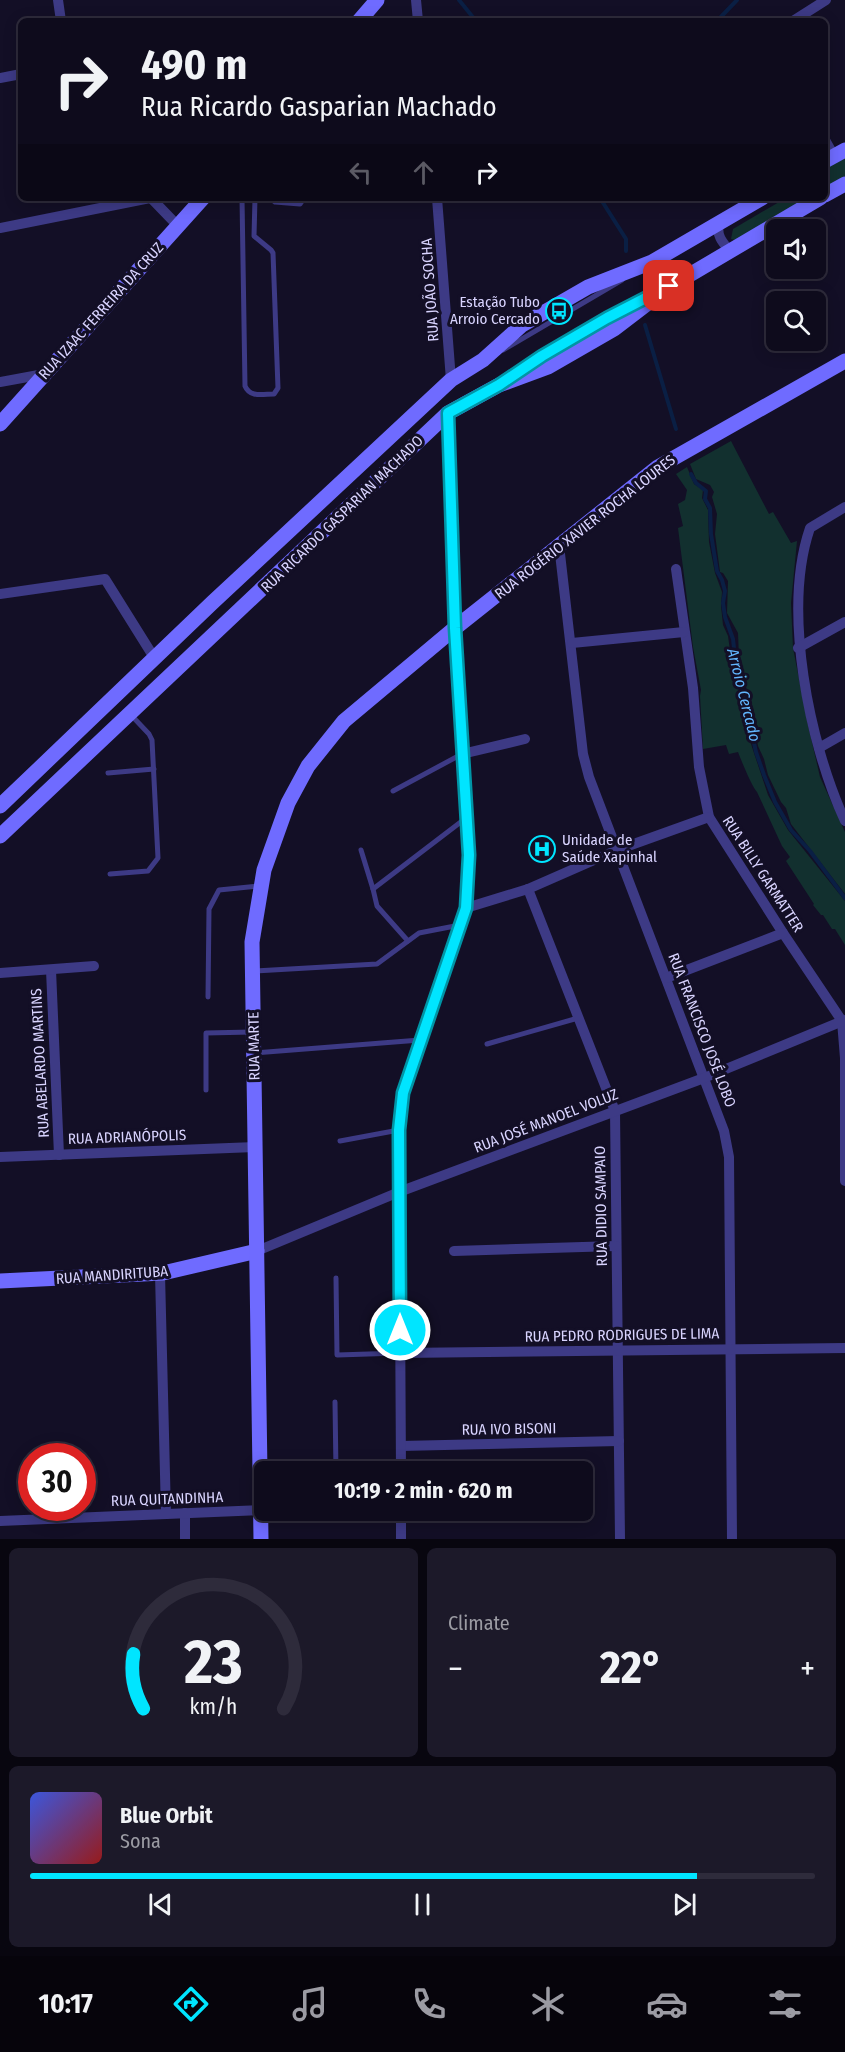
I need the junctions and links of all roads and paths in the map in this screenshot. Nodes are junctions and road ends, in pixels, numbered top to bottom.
1 (58, 0) edge
2 (377, 0) edge
3 (416, 0) edge
4 (826, 0) edge
5 (61, 18) edge
6 (361, 18) edge
7 (418, 18) edge
8 (798, 18) edge
9 (18, 75) edge
10 (0, 78) edge
11 (845, 184) edge
12 (828, 193) edge
13 (154, 201) edge
14 (200, 201) edge
15 (242, 201) edge
16 (255, 201) edge
17 (274, 201) edge
18 (302, 201) edge
19 (437, 201) edge
20 (757, 201) edge
21 (815, 201) edge
22 (102, 202) edge
23 (719, 223) junction
24 (178, 226) junction
25 (0, 228) edge
26 (730, 251) junction
27 (845, 361) edge
28 (44, 374) junction
29 (451, 380) junction
30 (0, 382) edge
31 (448, 413) junction
32 (0, 424) edge
33 (845, 507) edge
34 (559, 545) junction
35 (676, 569) dead end
36 (0, 594) edge
37 (845, 622) edge
38 (455, 628) junction
39 (684, 633) junction
40 (572, 643) junction
41 (798, 648) junction
42 (155, 659) junction
43 (130, 714) junction
44 (845, 733) edge
45 (525, 739) dead end
46 (819, 748) junction
47 (462, 754) junction
48 (154, 769) junction
49 (108, 773) dead end
50 (393, 791) dead end
51 (0, 806) edge
52 (709, 817) junction
53 (466, 818) junction
54 (845, 821) edge
55 (0, 836) edge
56 (361, 850) dead end
57 (617, 850) junction
58 (110, 874) dead end
59 (261, 886) junction
60 (373, 889) junction
61 (528, 889) junction
62 (466, 908) junction
63 (461, 924) junction
64 (783, 933) junction
65 (408, 941) junction
66 (94, 966) dead end
67 (51, 970) junction
68 (253, 971) junction
69 (0, 973) edge
70 (666, 978) junction
71 (208, 997) dead end
72 (578, 1018) junction
73 (844, 1020) edge
74 (254, 1031) junction
75 (420, 1040) junction
76 (487, 1044) dead end
77 (254, 1053) junction
78 (704, 1078) junction
79 (206, 1090) dead end
80 (615, 1111) junction
81 (845, 1125) edge
82 (399, 1130) junction
83 (340, 1141) dead end
84 (255, 1147) junction
85 (59, 1155) junction
86 (0, 1157) edge
87 (845, 1181) edge
88 (399, 1192) junction
89 (616, 1246) junction
90 (257, 1251) junction
91 (454, 1251) dead end
92 (160, 1274) junction
93 (336, 1278) dead end
94 (0, 1281) edge
95 (731, 1348) junction
96 (845, 1348) edge
97 (618, 1349) junction
98 (400, 1353) junction
99 (335, 1402) dead end
100 (619, 1441) junction
101 (401, 1446) junction
102 (261, 1461) edge
103 (336, 1461) edge
104 (401, 1461) edge
105 (254, 1510) edge
106 (185, 1513) junction
107 (166, 1514) junction
108 (0, 1521) edge
109 (262, 1521) edge
110 (401, 1521) edge
111 (185, 1539) edge
112 (261, 1539) edge
113 (401, 1539) edge
114 (620, 1539) edge
115 (732, 1539) edge

1 - 5 street
2 - 6 street
3 - 7 street
4 - 8 street
9 - 10 street
11 - 12 street
13 - 24 street
14 - 24 street, RUA IZAAC FERREIRA DA CRUZ
15 - 16 lane
17 - 18 lane
19 - 29 street, RUA JOÃO SOCHA
20 - 23 street, RUA RICARDO GASPARIAN MACHADO
21 - 26 street, RUA RICARDO GASPARIAN MACHADO
22 - 25 street
23 - 26 street
23 - 29 street, RUA RICARDO GASPARIAN MACHADO
24 - 28 street, RUA IZAAC FERREIRA DA CRUZ
26 - 31 street, RUA RICARDO GASPARIAN MACHADO
27 - 34 street, RUA ROGÉRIO XAVIER ROCHA LOURES
28 - 30 street
28 - 32 street, RUA IZAAC FERREIRA DA CRUZ
29 - 42 street, RUA RICARDO GASPARIAN MACHADO
31 - 38 street
31 - 43 street, RUA RICARDO GASPARIAN MACHADO
33 - 41 street
34 - 38 street, RUA ROGÉRIO XAVIER ROCHA LOURES
34 - 40 street, RUA FRANCISCO JOSÉ LOBO
35 - 39 street, RUA BILLY GARMATTER
36 - 42 street
37 - 41 street
38 - 47 street
38 - 59 street, RUA MARTE
39 - 40 street
39 - 52 street, RUA BILLY GARMATTER
40 - 57 street, RUA FRANCISCO JOSÉ LOBO
41 - 46 street
42 - 51 street, RUA RICARDO GASPARIAN MACHADO
43 - 48 lane
43 - 55 street, RUA RICARDO GASPARIAN MACHADO
44 - 46 street
45 - 47 street
46 - 54 street
47 - 50 lane
47 - 53 street
48 - 49 lane
48 - 58 lane
52 - 57 street
52 - 64 street, RUA BILLY GARMATTER
53 - 60 lane
53 - 62 street
56 - 60 lane
57 - 61 street
57 - 70 street, RUA FRANCISCO JOSÉ LOBO
59 - 68 street, RUA MARTE
59 - 71 lane
60 - 65 lane
61 - 62 street
61 - 72 street, RUA DIDIO SAMPAIO
62 - 63 street
63 - 65 lane
63 - 75 street
64 - 70 street
64 - 73 street, RUA BILLY GARMATTER
65 - 68 lane
66 - 67 street
67 - 69 street
67 - 85 street, RUA ABELARDO MARTINS
68 - 74 street, RUA MARTE
70 - 78 street, RUA FRANCISCO JOSÉ LOBO
72 - 76 lane
72 - 80 street, RUA DIDIO SAMPAIO
73 - 78 street, RUA JOSÉ MANOEL VOLUZ
73 - 81 street, RUA BILLY GARMATTER
74 - 77 street, RUA MARTE
74 - 79 lane
75 - 77 lane
75 - 82 street
77 - 84 street, RUA MARTE
78 - 80 street, RUA JOSÉ MANOEL VOLUZ
78 - 95 street, RUA FRANCISCO JOSÉ LOBO
80 - 88 street, RUA JOSÉ MANOEL VOLUZ
80 - 89 street, RUA DIDIO SAMPAIO
81 - 87 street, RUA BILLY GARMATTER
82 - 83 lane
82 - 88 street
84 - 85 street, RUA ADRIANÓPOLIS
84 - 90 street, RUA MARTE
85 - 86 street, RUA ADRIANÓPOLIS
88 - 90 street, RUA JOSÉ MANOEL VOLUZ
88 - 98 street
89 - 91 street
89 - 97 street, RUA DIDIO SAMPAIO
90 - 92 street, RUA MANDIRITUBA
90 - 102 street, RUA MARTE
92 - 94 street, RUA MANDIRITUBA
92 - 107 street
93 - 98 lane
95 - 96 street, RUA PEDRO RODRIGUES DE LIMA
95 - 97 street, RUA PEDRO RODRIGUES DE LIMA
95 - 115 street, RUA FRANCISCO JOSÉ LOBO
97 - 98 street, RUA PEDRO RODRIGUES DE LIMA
97 - 100 street, RUA DIDIO SAMPAIO
98 - 101 street
99 - 103 lane
100 - 101 street, RUA IVO BISONI
100 - 114 street, RUA DIDIO SAMPAIO
101 - 104 street
105 - 106 street, RUA QUITANDINHA
106 - 107 street, RUA QUITANDINHA
106 - 111 street
107 - 108 street, RUA QUITANDINHA
109 - 112 street, RUA MARTE
110 - 113 street

